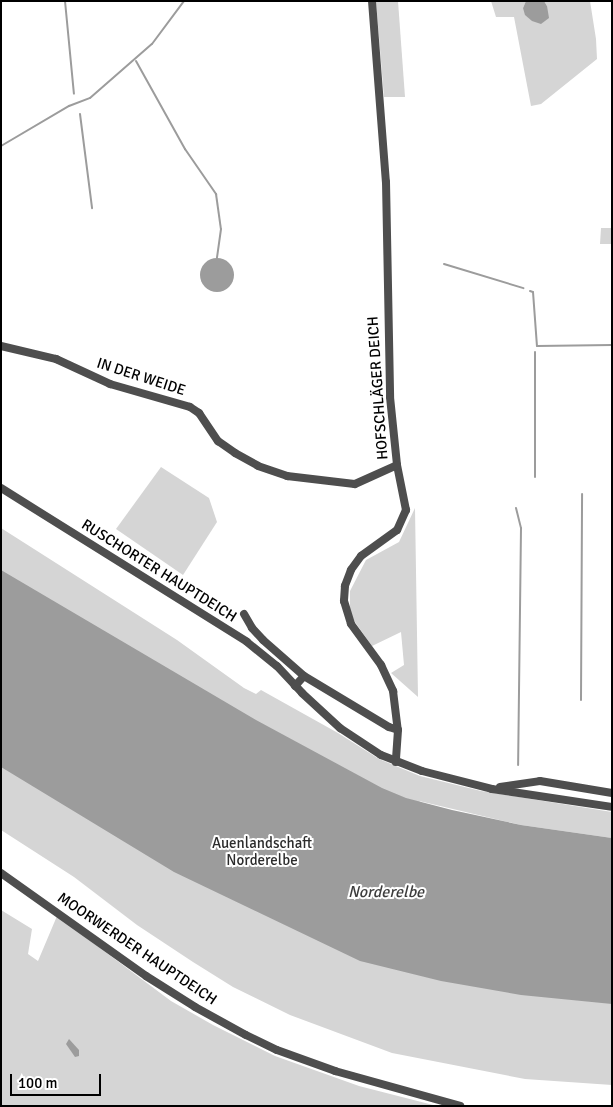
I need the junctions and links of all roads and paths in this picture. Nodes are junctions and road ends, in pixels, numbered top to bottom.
1 (372, 1) edge
2 (1, 346) edge
3 (397, 465) junction
4 (1, 488) edge
5 (244, 614) dead end
6 (304, 676) junction
7 (294, 686) junction
8 (398, 730) junction
9 (396, 762) junction
10 (492, 788) junction
11 (612, 793) edge
12 (612, 807) edge
13 (1, 873) edge
14 (460, 1106) edge

1 - 3 street, HOFSCHLÄGER DEICH
2 - 3 street, IN DER WEIDE
3 - 8 street, HOFSCHLÄGER DEICH
4 - 7 street, RUSCHORTER HAUPTDEICH
5 - 6 street, RUSCHORTER HAUPTDEICH
6 - 7 street
6 - 8 street, RUSCHORTER HAUPTDEICH
7 - 9 street, RUSCHORTER HAUPTDEICH
8 - 9 street, HOFSCHLÄGER DEICH
9 - 10 street, RUSCHORTER HAUPTDEICH
10 - 11 street
10 - 12 street, RUSCHORTER HAUPTDEICH
13 - 14 street, MOORWERDER HAUPTDEICH

